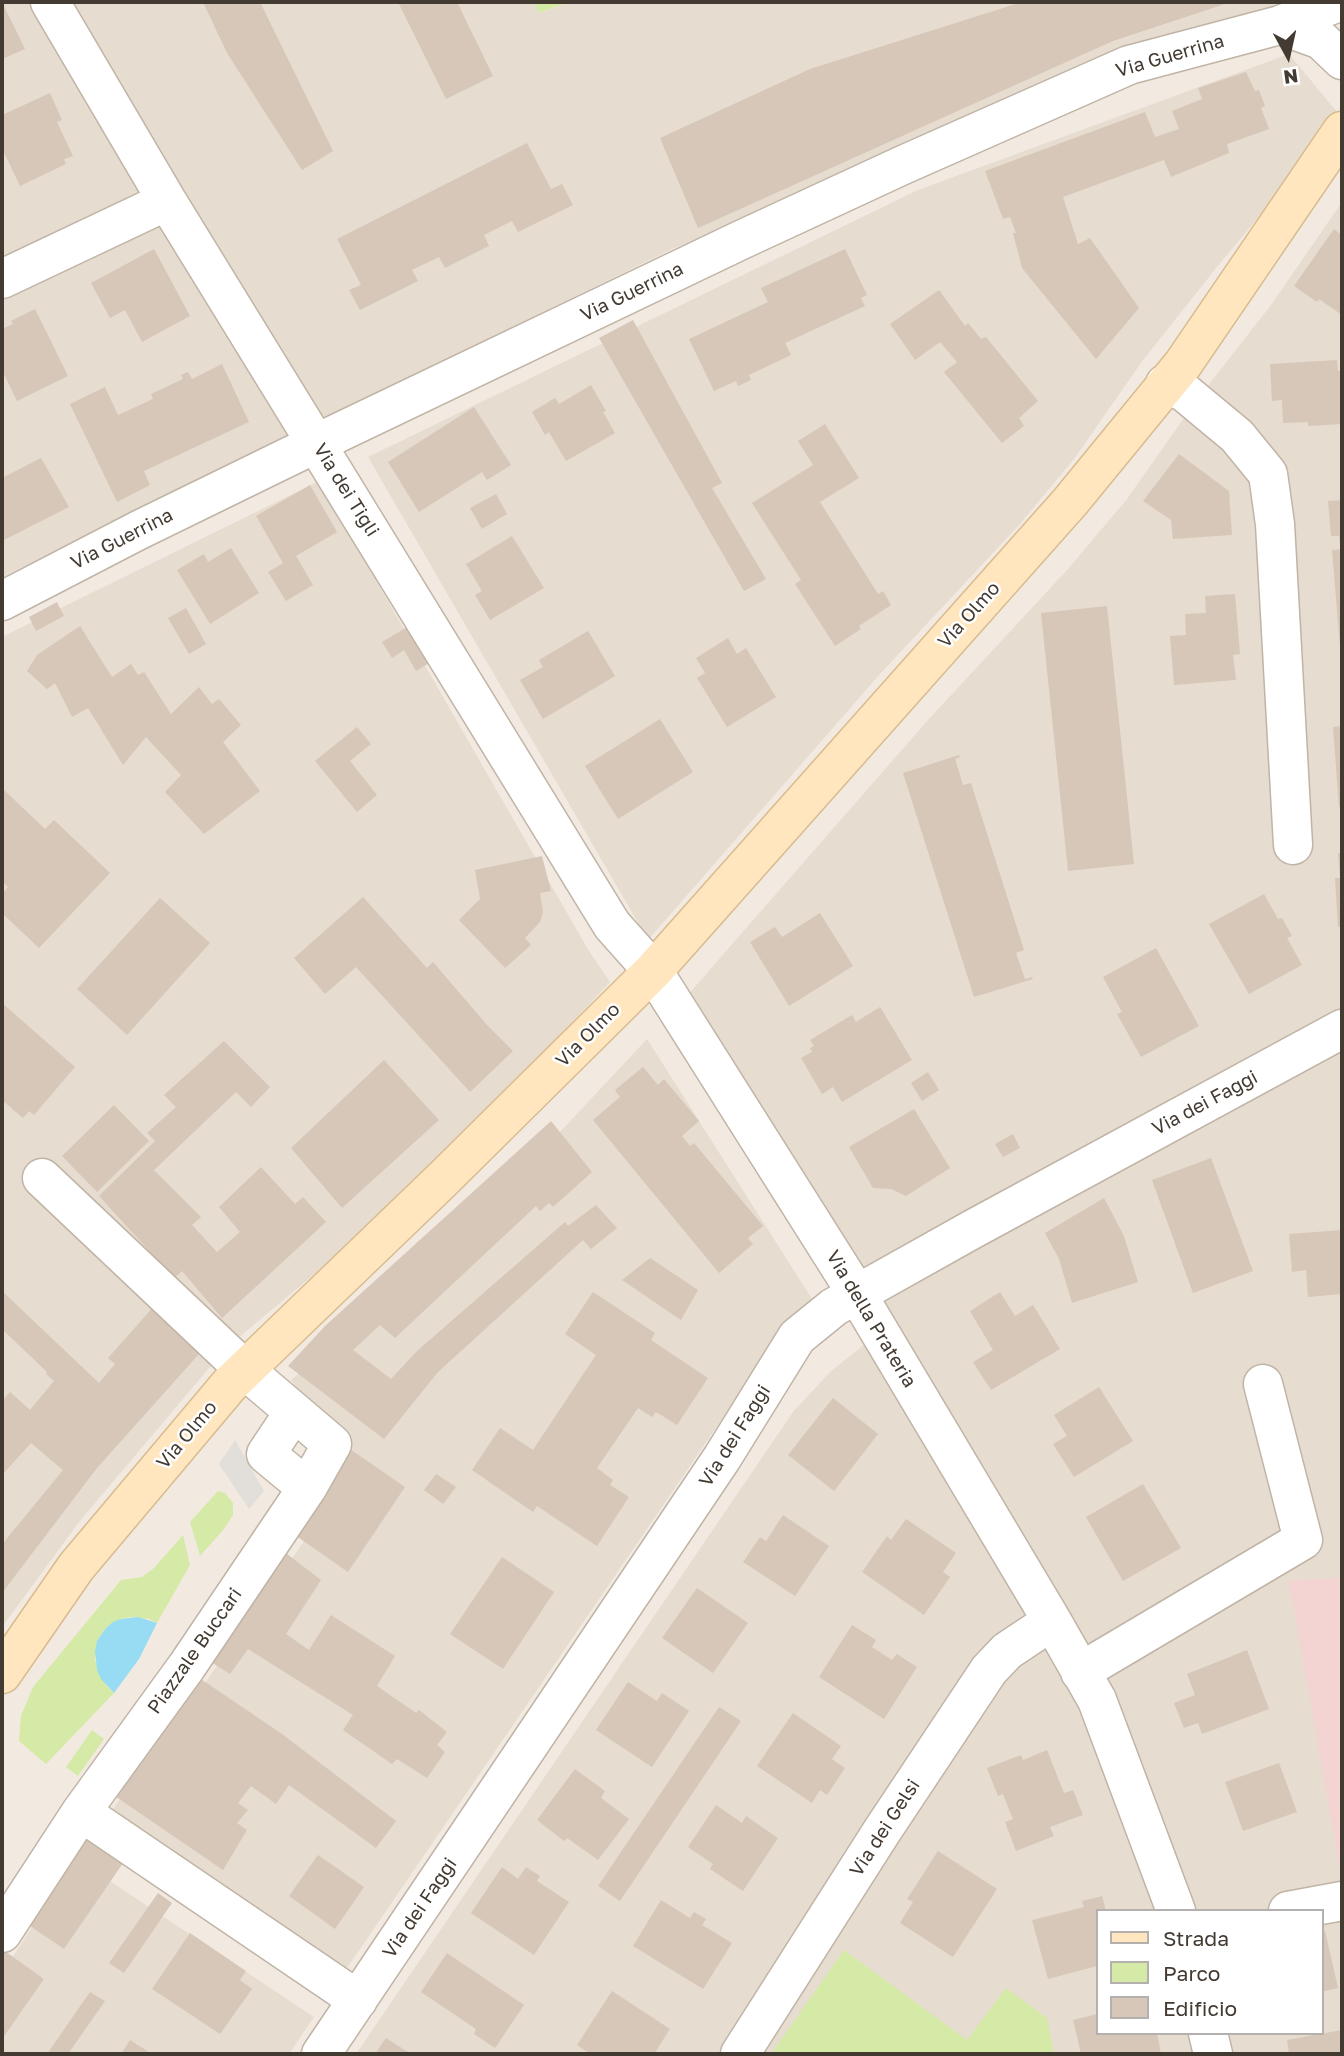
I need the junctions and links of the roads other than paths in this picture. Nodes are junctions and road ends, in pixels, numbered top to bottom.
1 (50, 2) edge
2 (1339, 2) edge
3 (1280, 25) junction
4 (1342, 60) edge
5 (1342, 131) edge
6 (1329, 170) edge
7 (167, 201) junction
8 (2, 279) edge
9 (1164, 384) junction
10 (317, 443) junction
11 (2, 601) edge
12 (1293, 845) dead end
13 (653, 971) junction
14 (1342, 1030) edge
15 (42, 1178) dead end
16 (857, 1294) junction
17 (244, 1370) junction
18 (1263, 1384) dead end
19 (295, 1412) junction
20 (307, 1488) junction
21 (1052, 1621) junction
22 (1080, 1672) junction
23 (2, 1674) edge
24 (81, 1812) junction
25 (1342, 1901) edge
26 (1175, 1909) edge
27 (1299, 1909) edge
28 (2, 1933) edge
29 (358, 2000) junction
30 (1208, 2035) edge
31 (321, 2054) edge
32 (740, 2054) edge
33 (1213, 2054) edge

1 - 7 street, Via dei Tigli
2 - 3 street, Via Guerrina
3 - 4 street
3 - 10 street, Via Guerrina
5 - 6 street, Via Olmo
6 - 9 street, Via Olmo
7 - 8 street
7 - 10 street, Via dei Tigli
9 - 12 street
9 - 13 street, Via Olmo
10 - 11 street, Via Guerrina
10 - 13 street, Via dei Tigli
13 - 16 street, Via della Prateria
13 - 17 street, Via Olmo
14 - 16 street, Via dei Faggi
15 - 17 street, Piazzale Buccari
16 - 21 street, Via della Prateria
16 - 29 street, Via dei Faggi
17 - 19 street, Piazzale Buccari
17 - 23 street, Via Olmo
18 - 22 street
19 - 20 street, Piazzale Buccari
19 - 20 street
20 - 24 street, Piazzale Buccari
21 - 22 street, Via della Prateria
21 - 32 street, Via dei Gelsi
22 - 26 street, Via della Prateria
24 - 28 street, Piazzale Buccari
24 - 29 street
25 - 27 street
29 - 31 street, Via dei Faggi
30 - 33 street

